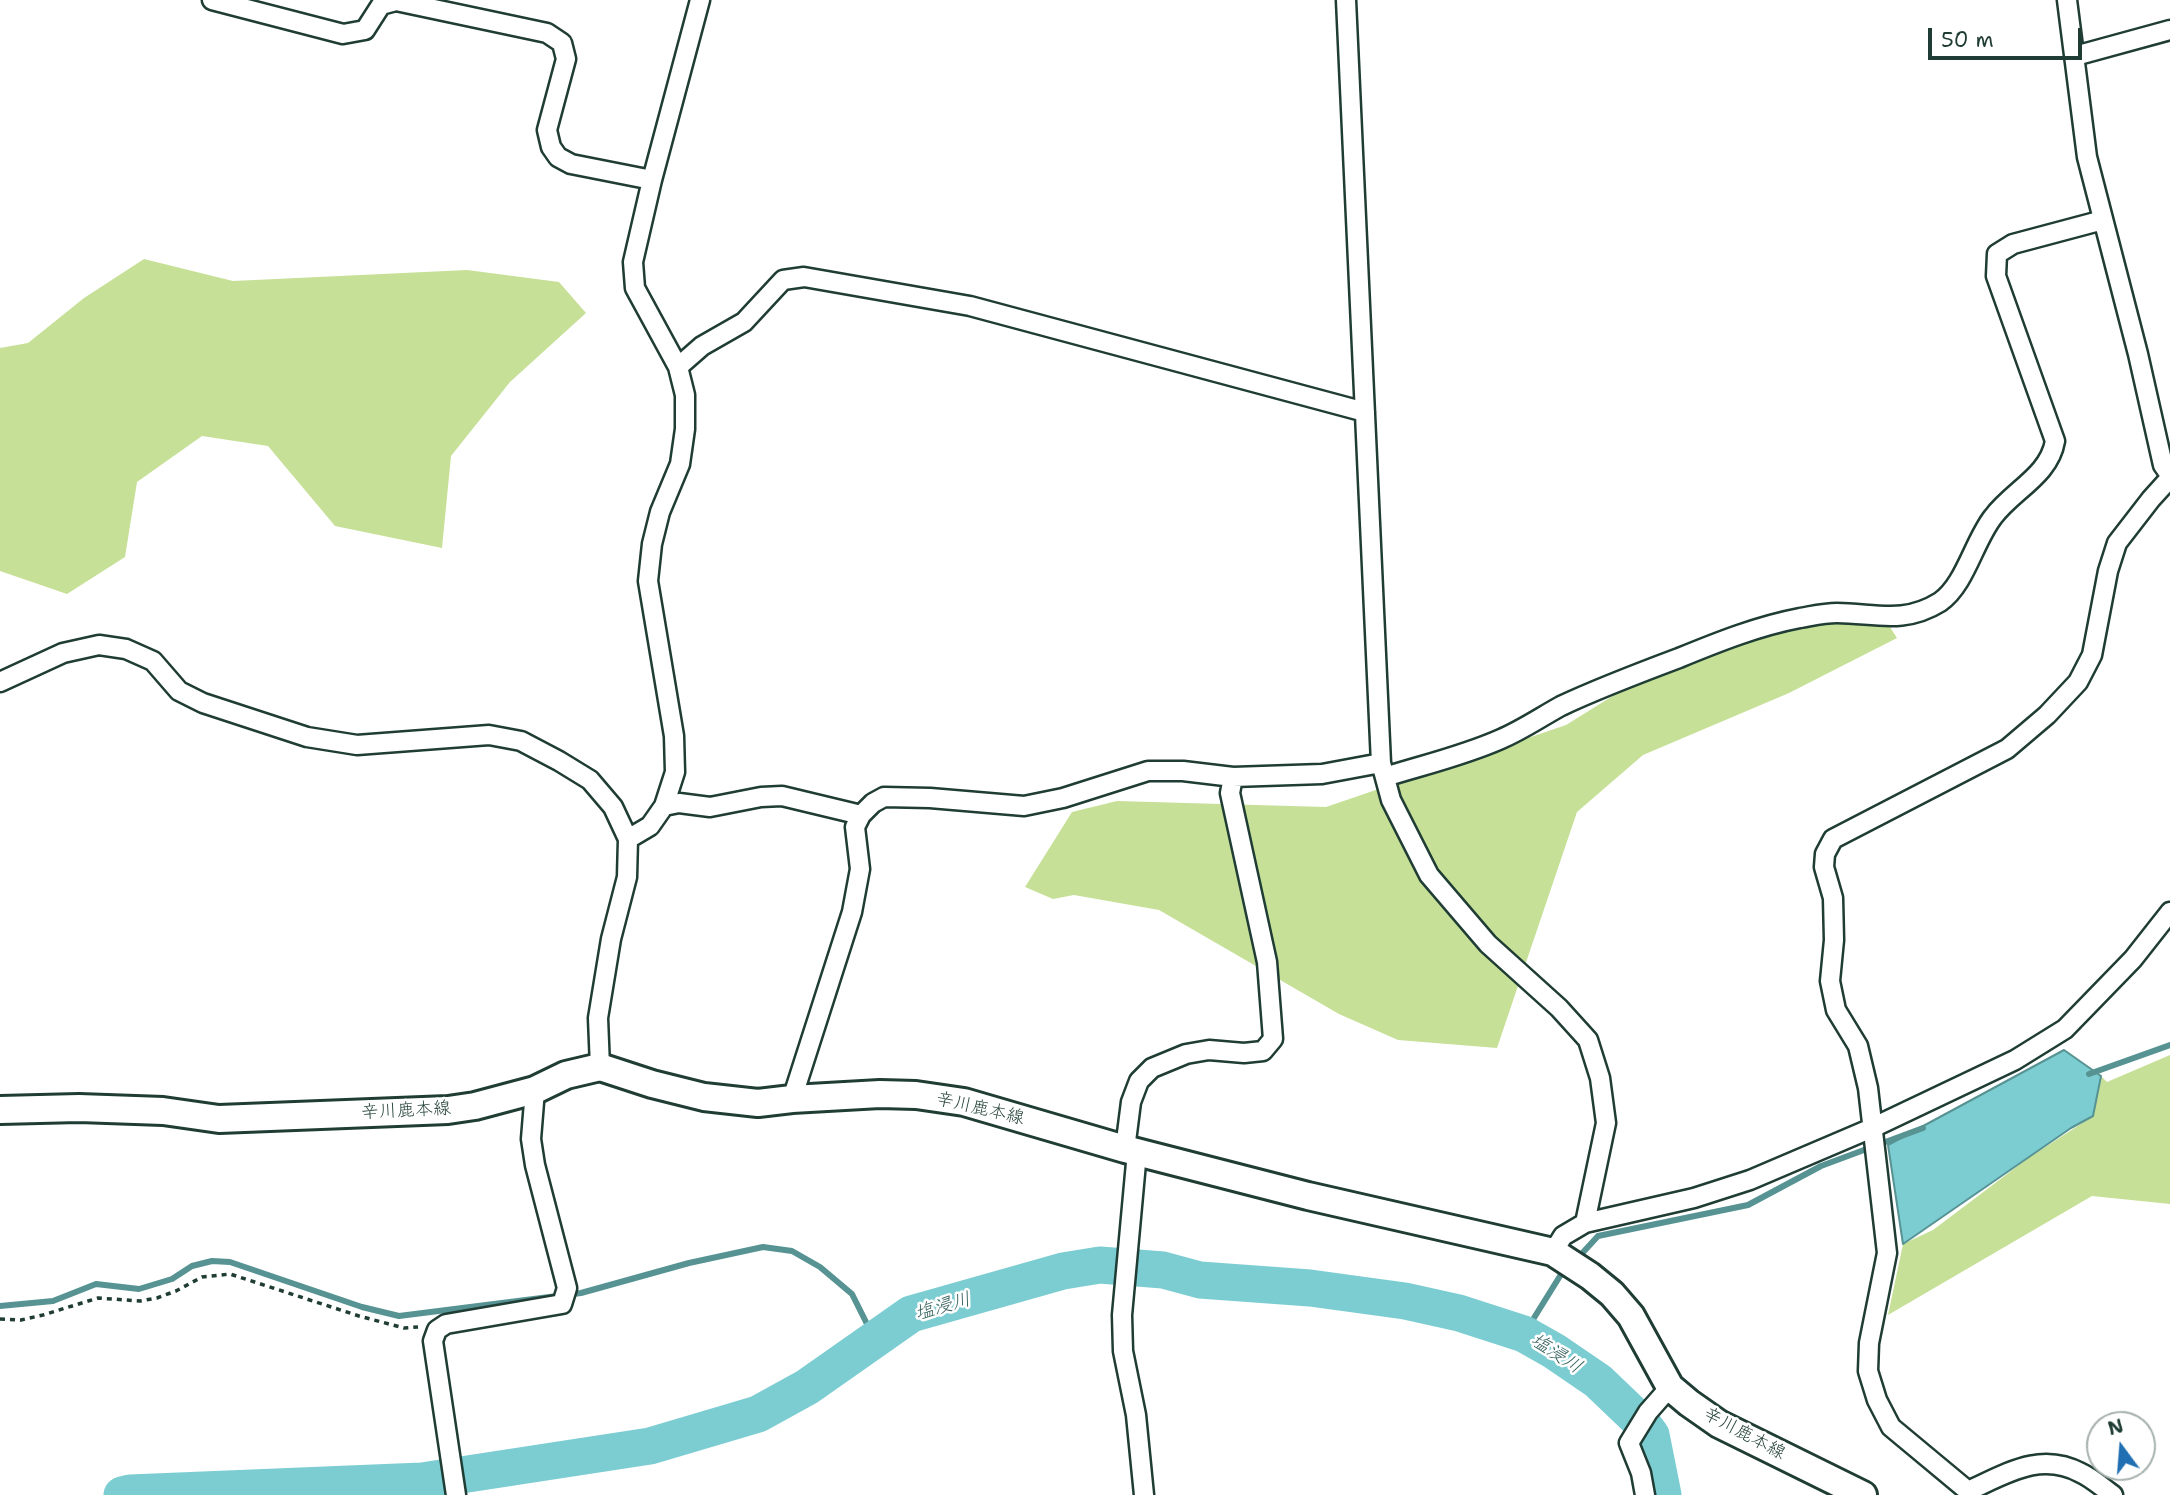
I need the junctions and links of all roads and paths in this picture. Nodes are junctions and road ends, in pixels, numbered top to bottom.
1 (212, 0) edge
2 (700, 0) edge
3 (1346, 0) edge
4 (2067, 0) edge
5 (2170, 30) edge
6 (2075, 56) junction
7 (652, 180) junction
8 (2103, 220) junction
9 (678, 367) junction
10 (1365, 412) junction
11 (2170, 477) edge
12 (0, 682) edge
13 (1383, 770) junction
14 (1233, 777) junction
15 (664, 806) junction
16 (861, 815) junction
17 (628, 839) junction
18 (2170, 912) edge
19 (600, 1067) junction
20 (535, 1090) junction
21 (792, 1098) junction
22 (0, 1110) edge
23 (1872, 1128) junction
24 (1131, 1150) junction
25 (1585, 1223) junction
26 (1557, 1254) junction
27 (0, 1319) edge
28 (437, 1330) junction
29 (1670, 1387) junction
30 (456, 1493) edge
31 (1968, 1493) edge
32 (1144, 1495) edge
33 (1645, 1495) edge
34 (1863, 1495) edge
35 (2113, 1495) edge

1 - 7 street
2 - 7 street
3 - 10 street
4 - 6 street
5 - 6 street
6 - 8 street
7 - 9 street
8 - 11 street
8 - 13 street
9 - 10 street
9 - 15 street
10 - 13 street
11 - 23 street
12 - 17 street
13 - 14 street
13 - 25 street
14 - 16 street
14 - 24 street
15 - 16 street
15 - 17 street
16 - 21 street
17 - 19 street
18 - 23 street
19 - 20 main road, 辛川鹿本線
19 - 21 main road, 辛川鹿本線
20 - 22 main road, 辛川鹿本線
20 - 28 street
21 - 24 main road, 辛川鹿本線
23 - 25 street
23 - 31 street
24 - 26 main road, 辛川鹿本線
24 - 32 street
25 - 26 street
26 - 29 main road, 辛川鹿本線
27 - 28 path
28 - 30 street
29 - 33 street
29 - 34 main road, 辛川鹿本線
31 - 35 street

